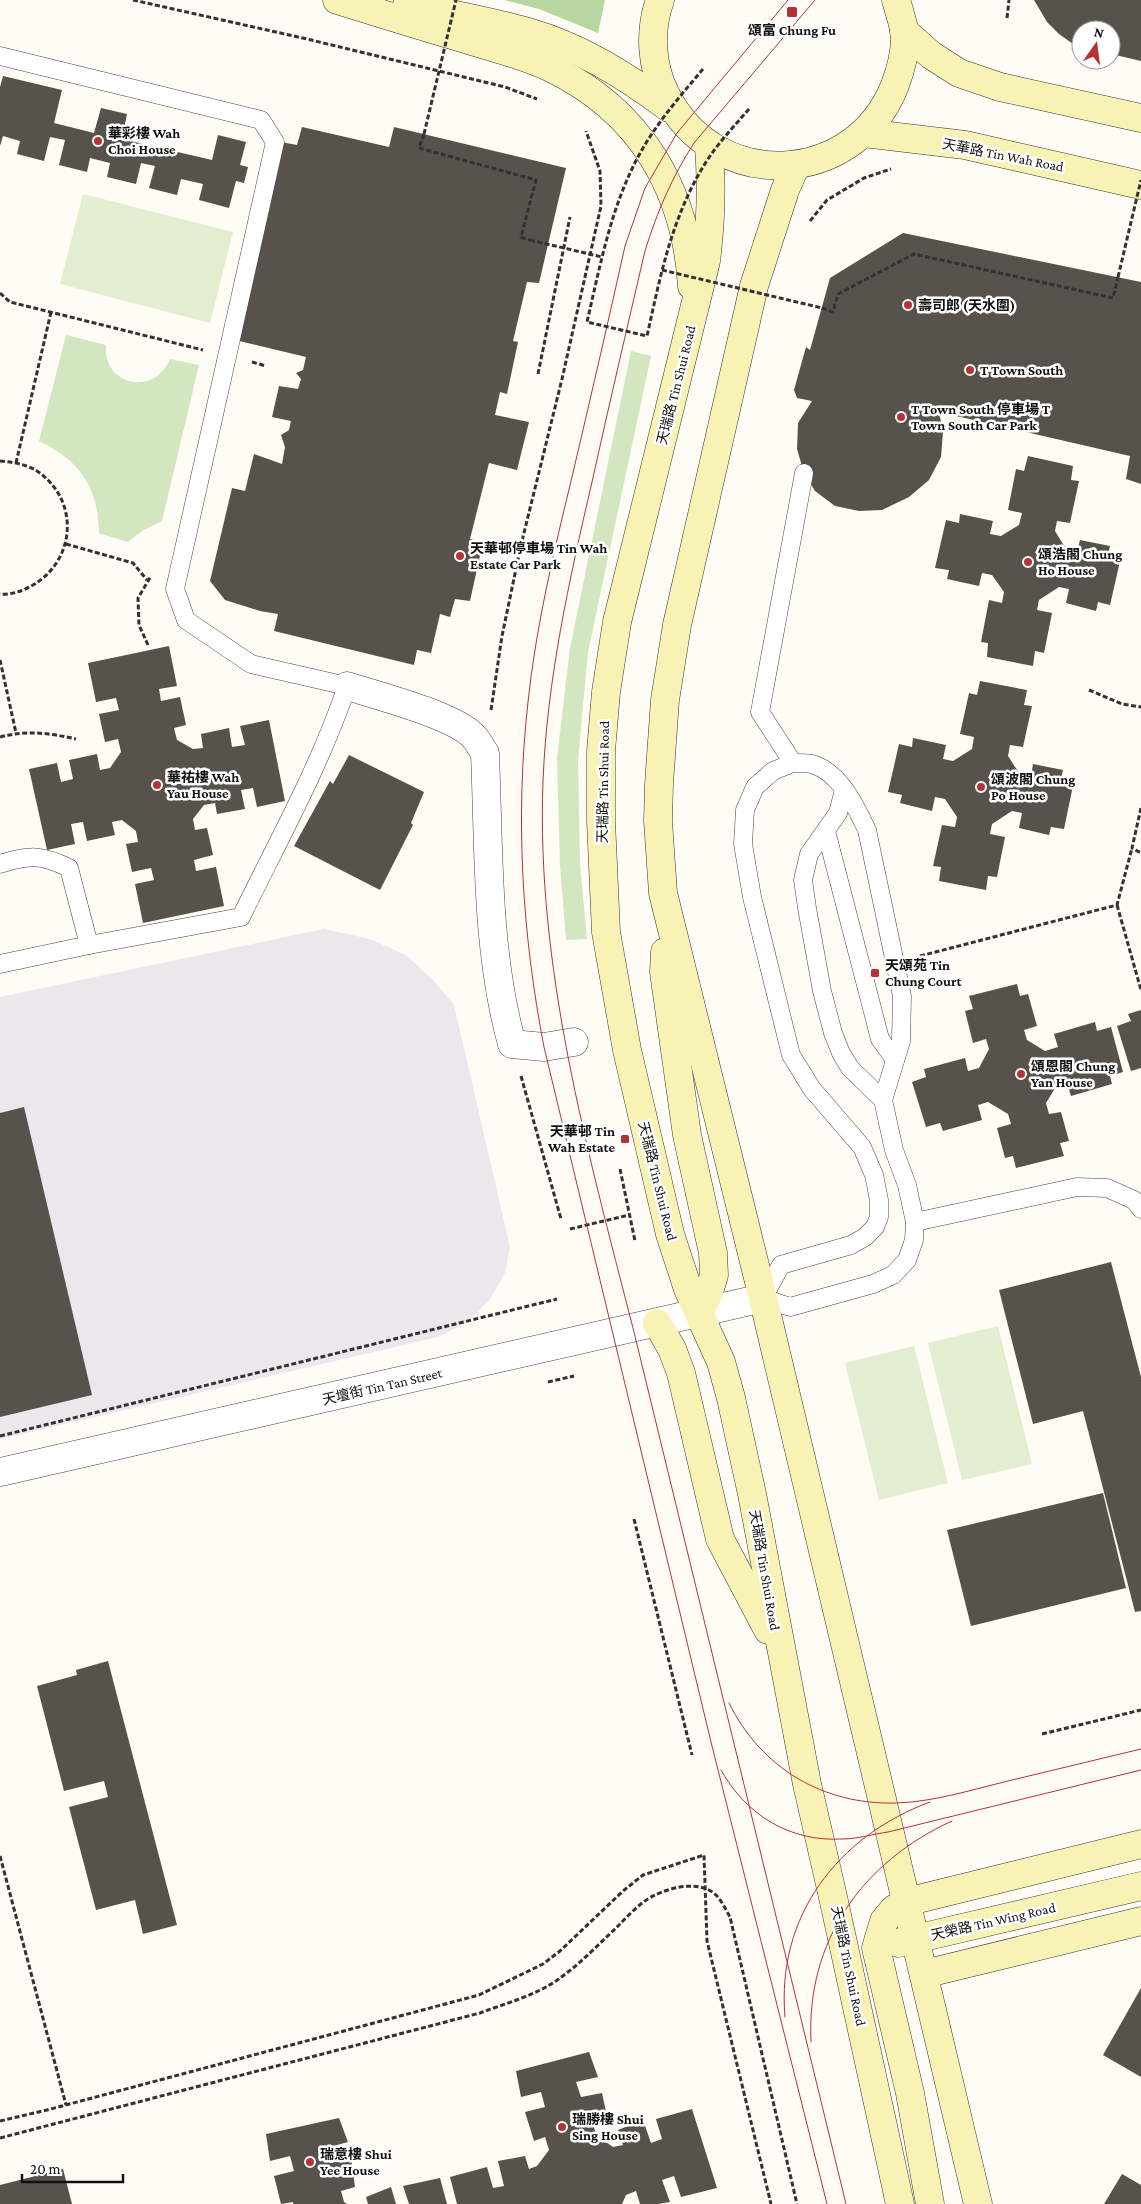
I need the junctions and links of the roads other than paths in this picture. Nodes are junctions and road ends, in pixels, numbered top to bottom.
1 (337, 0) edge
2 (384, 0) edge
3 (660, 0) edge
4 (896, 0) edge
5 (904, 31) junction
6 (0, 56) edge
7 (674, 112) junction
8 (1141, 118) edge
9 (864, 133) junction
10 (709, 146) junction
11 (796, 165) junction
12 (1136, 196) edge
13 (689, 328) junction
14 (804, 472) dead end
15 (348, 686) junction
16 (793, 763) junction
17 (844, 790) junction
18 (826, 831) junction
19 (0, 864) edge
20 (666, 905) junction
21 (88, 945) junction
22 (0, 964) edge
23 (574, 1042) dead end
24 (895, 1060) junction
25 (883, 1100) junction
26 (1141, 1209) edge
27 (914, 1222) junction
28 (763, 1298) junction
29 (699, 1313) junction
30 (657, 1323) junction
31 (0, 1472) edge
32 (780, 1654) junction
33 (1141, 1844) edge
34 (1141, 1886) edge
35 (906, 1902) junction
36 (1141, 1921) edge
37 (915, 1940) junction
38 (876, 1948) junction
39 (846, 1956) junction
40 (924, 1974) junction
41 (900, 2204) edge
42 (930, 2204) edge
43 (978, 2204) edge

1 - 13 main road
2 - 7 main road
3 - 7 main road
4 - 5 main road
5 - 8 main road
5 - 9 main road
6 - 15 lane
7 - 10 main road
9 - 11 main road
9 - 12 main road, 天華路 Tin Wah Road
10 - 11 main road
10 - 13 main road, 天瑞路 Tin Shui Road
11 - 20 main road
13 - 29 main road, 天瑞路 Tin Shui Road
14 - 16 lane
15 - 21 lane
15 - 23 street
16 - 17 lane
16 - 28 lane
17 - 18 lane
17 - 24 lane
18 - 24 lane
18 - 25 lane
19 - 21 lane
20 - 28 main road
20 - 29 main road
21 - 22 lane
24 - 25 lane
25 - 27 lane
26 - 27 lane
27 - 28 lane
28 - 29 street, 天壇街 Tin Tan Street
28 - 35 main road
29 - 30 street, 天壇街 Tin Tan Street
29 - 32 main road, 天瑞路 Tin Shui Road
30 - 31 street, 天壇街 Tin Tan Street
30 - 32 main road
32 - 39 main road, 天瑞路 Tin Shui Road
33 - 35 main road
34 - 37 main road, 天榮路 Tin Wing Road
35 - 37 main road
35 - 38 main road
36 - 40 main road
37 - 38 main road, 天榮路 Tin Wing Road
37 - 40 main road
38 - 39 main road, 天榮路 Tin Wing Road
38 - 42 main road
39 - 41 main road, 天瑞路 Tin Shui Road
40 - 43 main road

